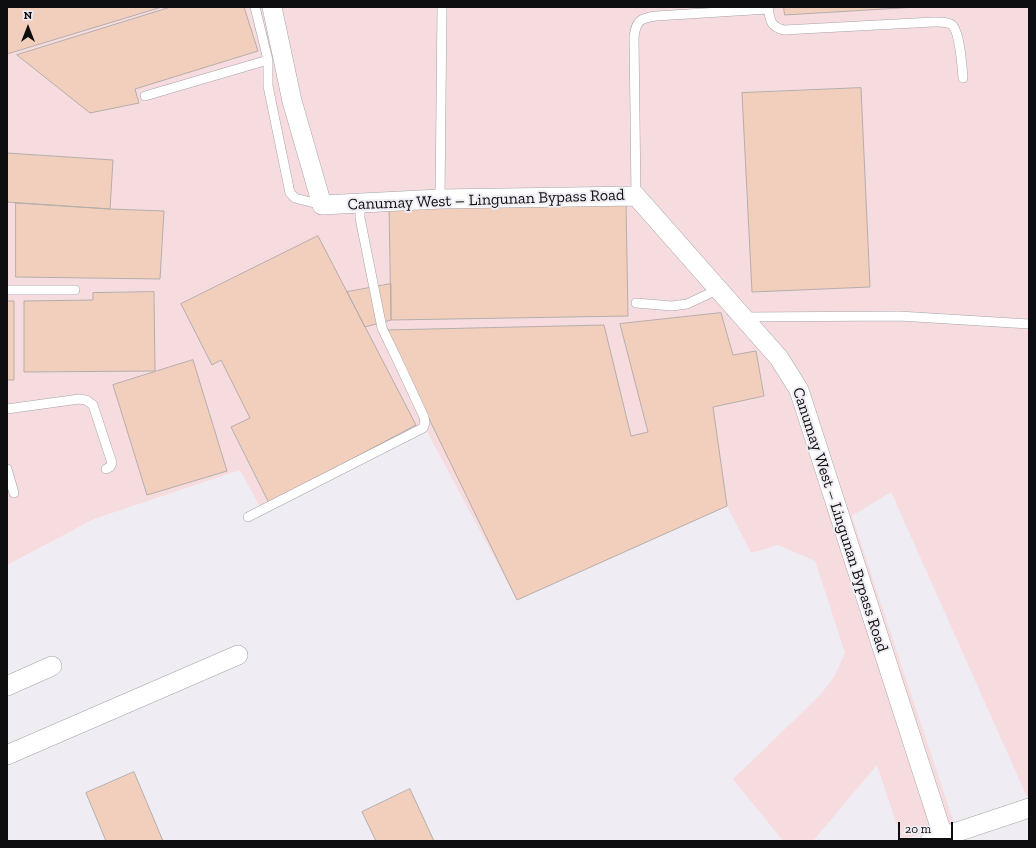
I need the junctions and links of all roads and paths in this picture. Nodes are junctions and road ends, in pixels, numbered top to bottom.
1 (255, 7) edge
2 (272, 7) edge
3 (442, 7) edge
4 (768, 8) edge
5 (268, 60) junction
6 (963, 78) dead end
7 (145, 96) dead end
8 (636, 196) junction
9 (440, 199) junction
10 (360, 203) junction
11 (322, 205) junction
12 (719, 289) junction
13 (7, 290) edge
14 (75, 290) dead end
15 (636, 303) dead end
16 (744, 317) junction
17 (1029, 324) edge
18 (7, 409) edge
19 (7, 469) edge
20 (106, 469) dead end
21 (14, 493) dead end
22 (248, 517) dead end
23 (238, 655) dead end
24 (52, 666) dead end
25 (7, 686) edge
26 (7, 755) edge
27 (1029, 808) edge
28 (936, 838) edge

1 - 5 lane
2 - 11 street
3 - 9 lane
4 - 6 lane
4 - 8 lane
5 - 7 lane
5 - 11 lane
8 - 9 street, Canumay West – Lingunan Bypass Road
8 - 12 street, Canumay West – Lingunan Bypass Road
9 - 10 street, Canumay West – Lingunan Bypass Road
10 - 11 street, Canumay West – Lingunan Bypass Road
10 - 22 lane
12 - 15 lane
12 - 16 street, Canumay West – Lingunan Bypass Road
13 - 14 lane
16 - 17 lane
16 - 28 street, Canumay West – Lingunan Bypass Road
18 - 20 lane
19 - 21 lane
23 - 26 street
24 - 25 street
27 - 28 street

